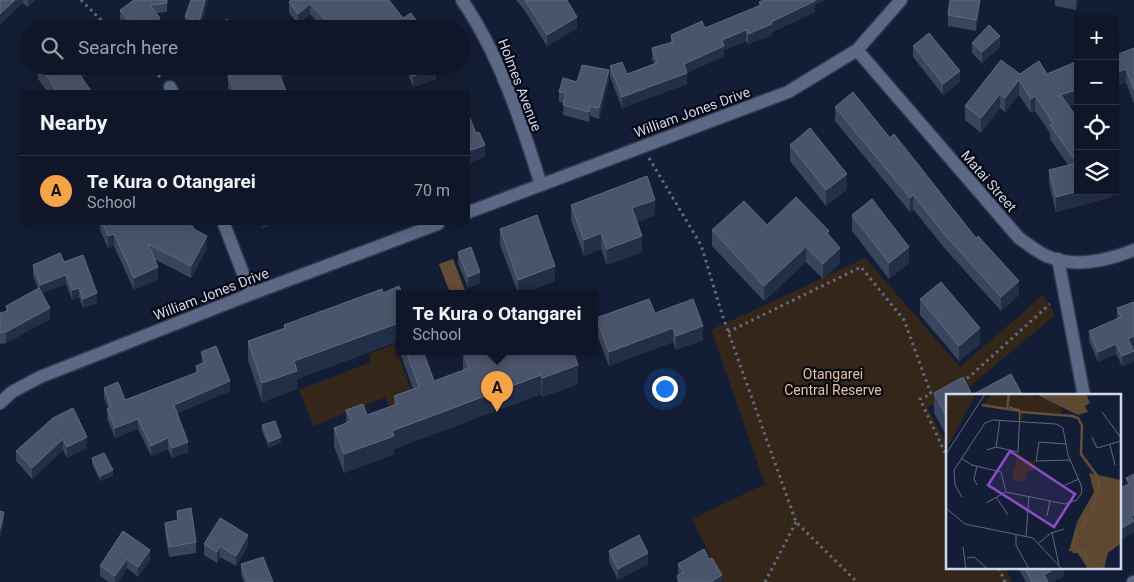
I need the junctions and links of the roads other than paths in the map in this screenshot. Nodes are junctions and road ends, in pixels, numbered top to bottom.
1 (462, 0) edge
2 (901, 0) edge
3 (857, 50) junction
4 (541, 185) junction
5 (470, 212) edge
6 (224, 225) edge
7 (435, 225) edge
8 (1134, 250) edge
9 (1058, 259) junction
10 (251, 294) junction
11 (1084, 394) edge
12 (0, 403) edge

1 - 4 street, Holmes Avenue
2 - 3 street, William Jones Drive
3 - 4 street, William Jones Drive
3 - 9 street, Matai Street
4 - 5 street, William Jones Drive
6 - 10 street
7 - 10 street, William Jones Drive
8 - 9 street, Matai Street
9 - 11 street
10 - 12 street, William Jones Drive

